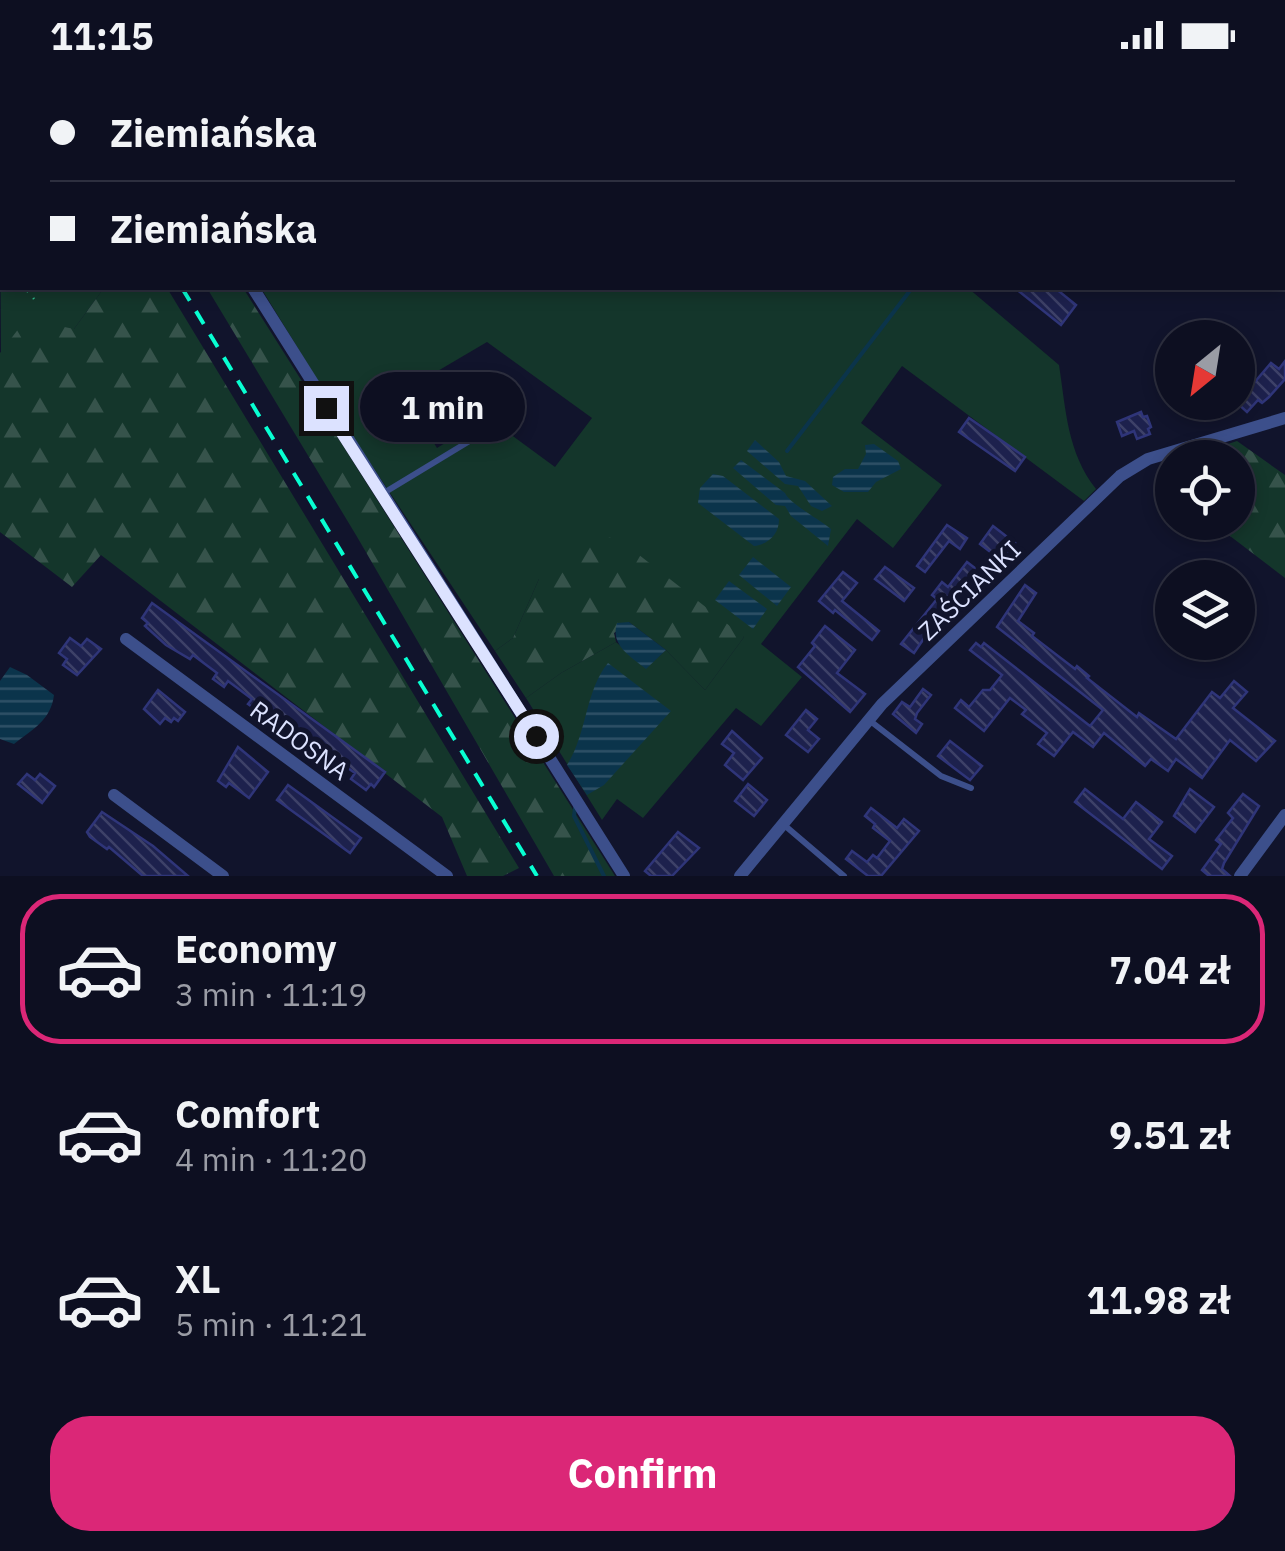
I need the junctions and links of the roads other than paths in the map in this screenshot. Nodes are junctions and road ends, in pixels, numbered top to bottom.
1 (253, 290) edge
2 (1285, 418) edge
3 (486, 431) dead end
4 (381, 495) junction
5 (126, 639) dead end
6 (868, 720) junction
7 (971, 788) dead end
8 (114, 796) dead end
9 (1285, 815) edge
10 (782, 823) junction
11 (223, 876) edge
12 (447, 876) edge
13 (624, 876) edge
14 (740, 876) edge
15 (844, 876) edge
16 (1240, 876) edge

1 - 4 street
2 - 6 street, ZAŚCIANKI
3 - 4 lane
4 - 13 street
5 - 12 street, RADOSNA
6 - 7 lane
6 - 10 street, ZAŚCIANKI
8 - 11 street
9 - 16 street
10 - 14 street, ZAŚCIANKI
10 - 15 lane

